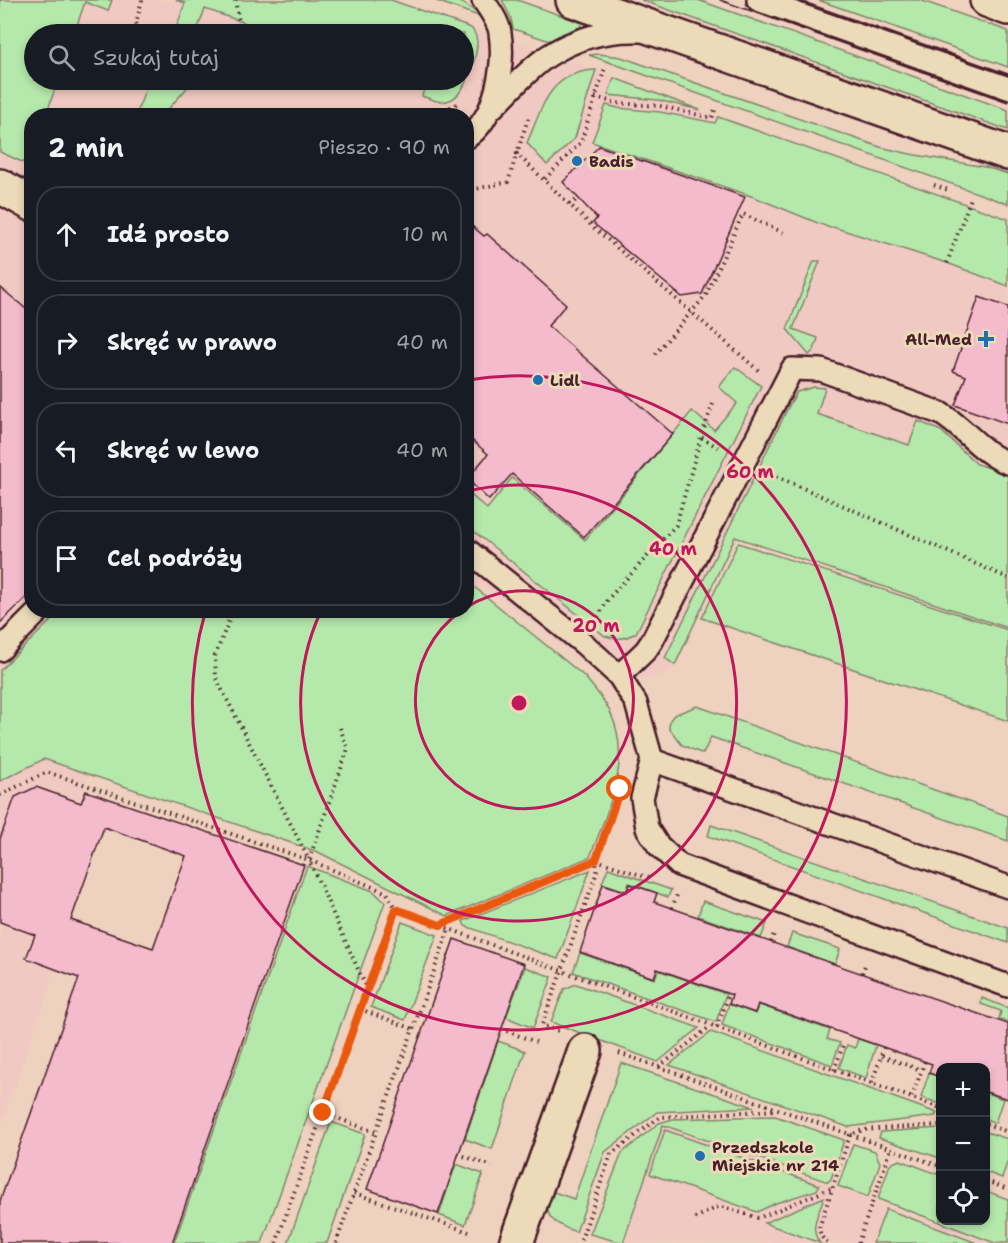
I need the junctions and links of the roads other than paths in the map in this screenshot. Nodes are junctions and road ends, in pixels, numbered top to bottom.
1 (483, 0) edge
2 (573, 0) edge
3 (758, 0) edge
4 (987, 0) edge
5 (1008, 8) edge
6 (695, 43) junction
7 (1008, 88) edge
8 (490, 110) junction
9 (474, 134) edge
10 (1008, 153) edge
11 (0, 186) edge
12 (24, 200) edge
13 (1008, 463) edge
14 (474, 555) edge
15 (32, 618) edge
16 (0, 650) edge
17 (618, 676) junction
18 (652, 760) junction
19 (1008, 887) edge
20 (1008, 986) edge
21 (572, 1041) road end
22 (516, 1243) edge

1 - 8 lane
2 - 6 street
3 - 7 lane
4 - 5 street
6 - 8 lane
6 - 10 street
8 - 9 lane
11 - 12 street
13 - 17 lane
14 - 17 lane
15 - 16 lane
17 - 18 lane
18 - 19 lane
18 - 20 lane
21 - 22 street

